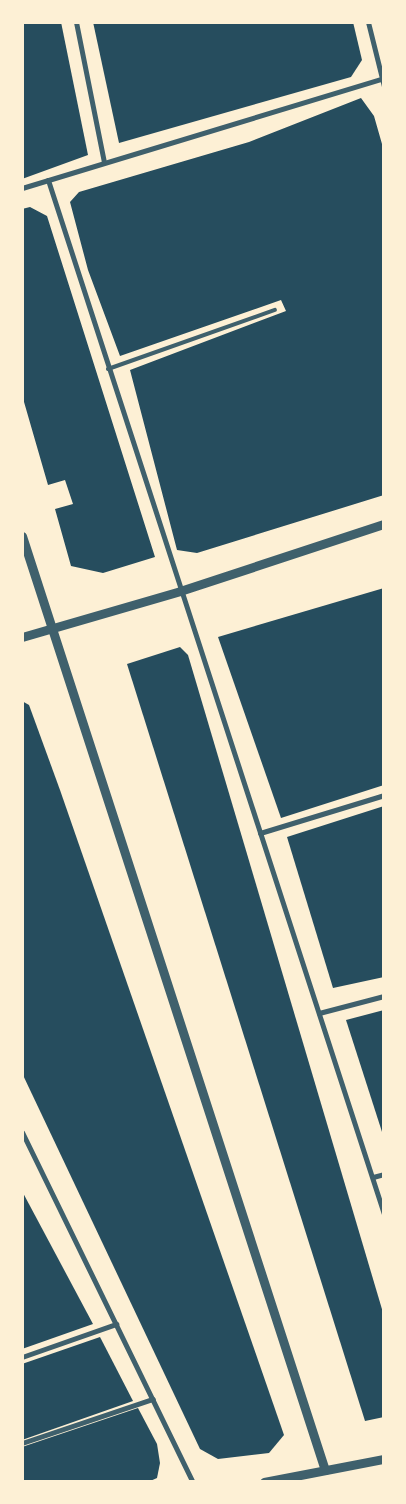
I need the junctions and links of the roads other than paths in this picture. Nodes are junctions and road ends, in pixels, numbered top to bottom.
1 (76, 22) edge
2 (368, 22) edge
3 (383, 79) edge
4 (384, 86) edge
5 (104, 162) junction
6 (48, 180) junction
7 (22, 188) edge
8 (275, 310) dead end
9 (108, 369) junction
10 (384, 524) edge
11 (22, 536) edge
12 (180, 591) junction
13 (52, 627) junction
14 (22, 636) edge
15 (384, 794) edge
16 (260, 832) junction
17 (384, 996) edge
18 (319, 1012) junction
19 (22, 1132) edge
20 (25, 1143) edge
21 (384, 1174) edge
22 (373, 1177) junction
23 (384, 1214) edge
24 (116, 1324) junction
25 (22, 1357) edge
26 (153, 1398) junction
27 (22, 1443) edge
28 (384, 1459) edge
29 (325, 1470) junction
30 (193, 1482) edge
31 (264, 1482) edge

1 - 5 street
2 - 3 street
3 - 4 street
3 - 5 street
5 - 6 street
6 - 7 street
6 - 9 street
8 - 9 lane
9 - 12 street
10 - 12 street
11 - 13 street
12 - 13 street
12 - 16 street
13 - 14 street
13 - 29 street
15 - 16 street
16 - 18 street
17 - 18 street
18 - 22 street
19 - 20 street
20 - 24 street
21 - 22 street
22 - 23 street
24 - 25 street
24 - 26 street
26 - 27 street
26 - 30 street
28 - 29 street
29 - 31 street

